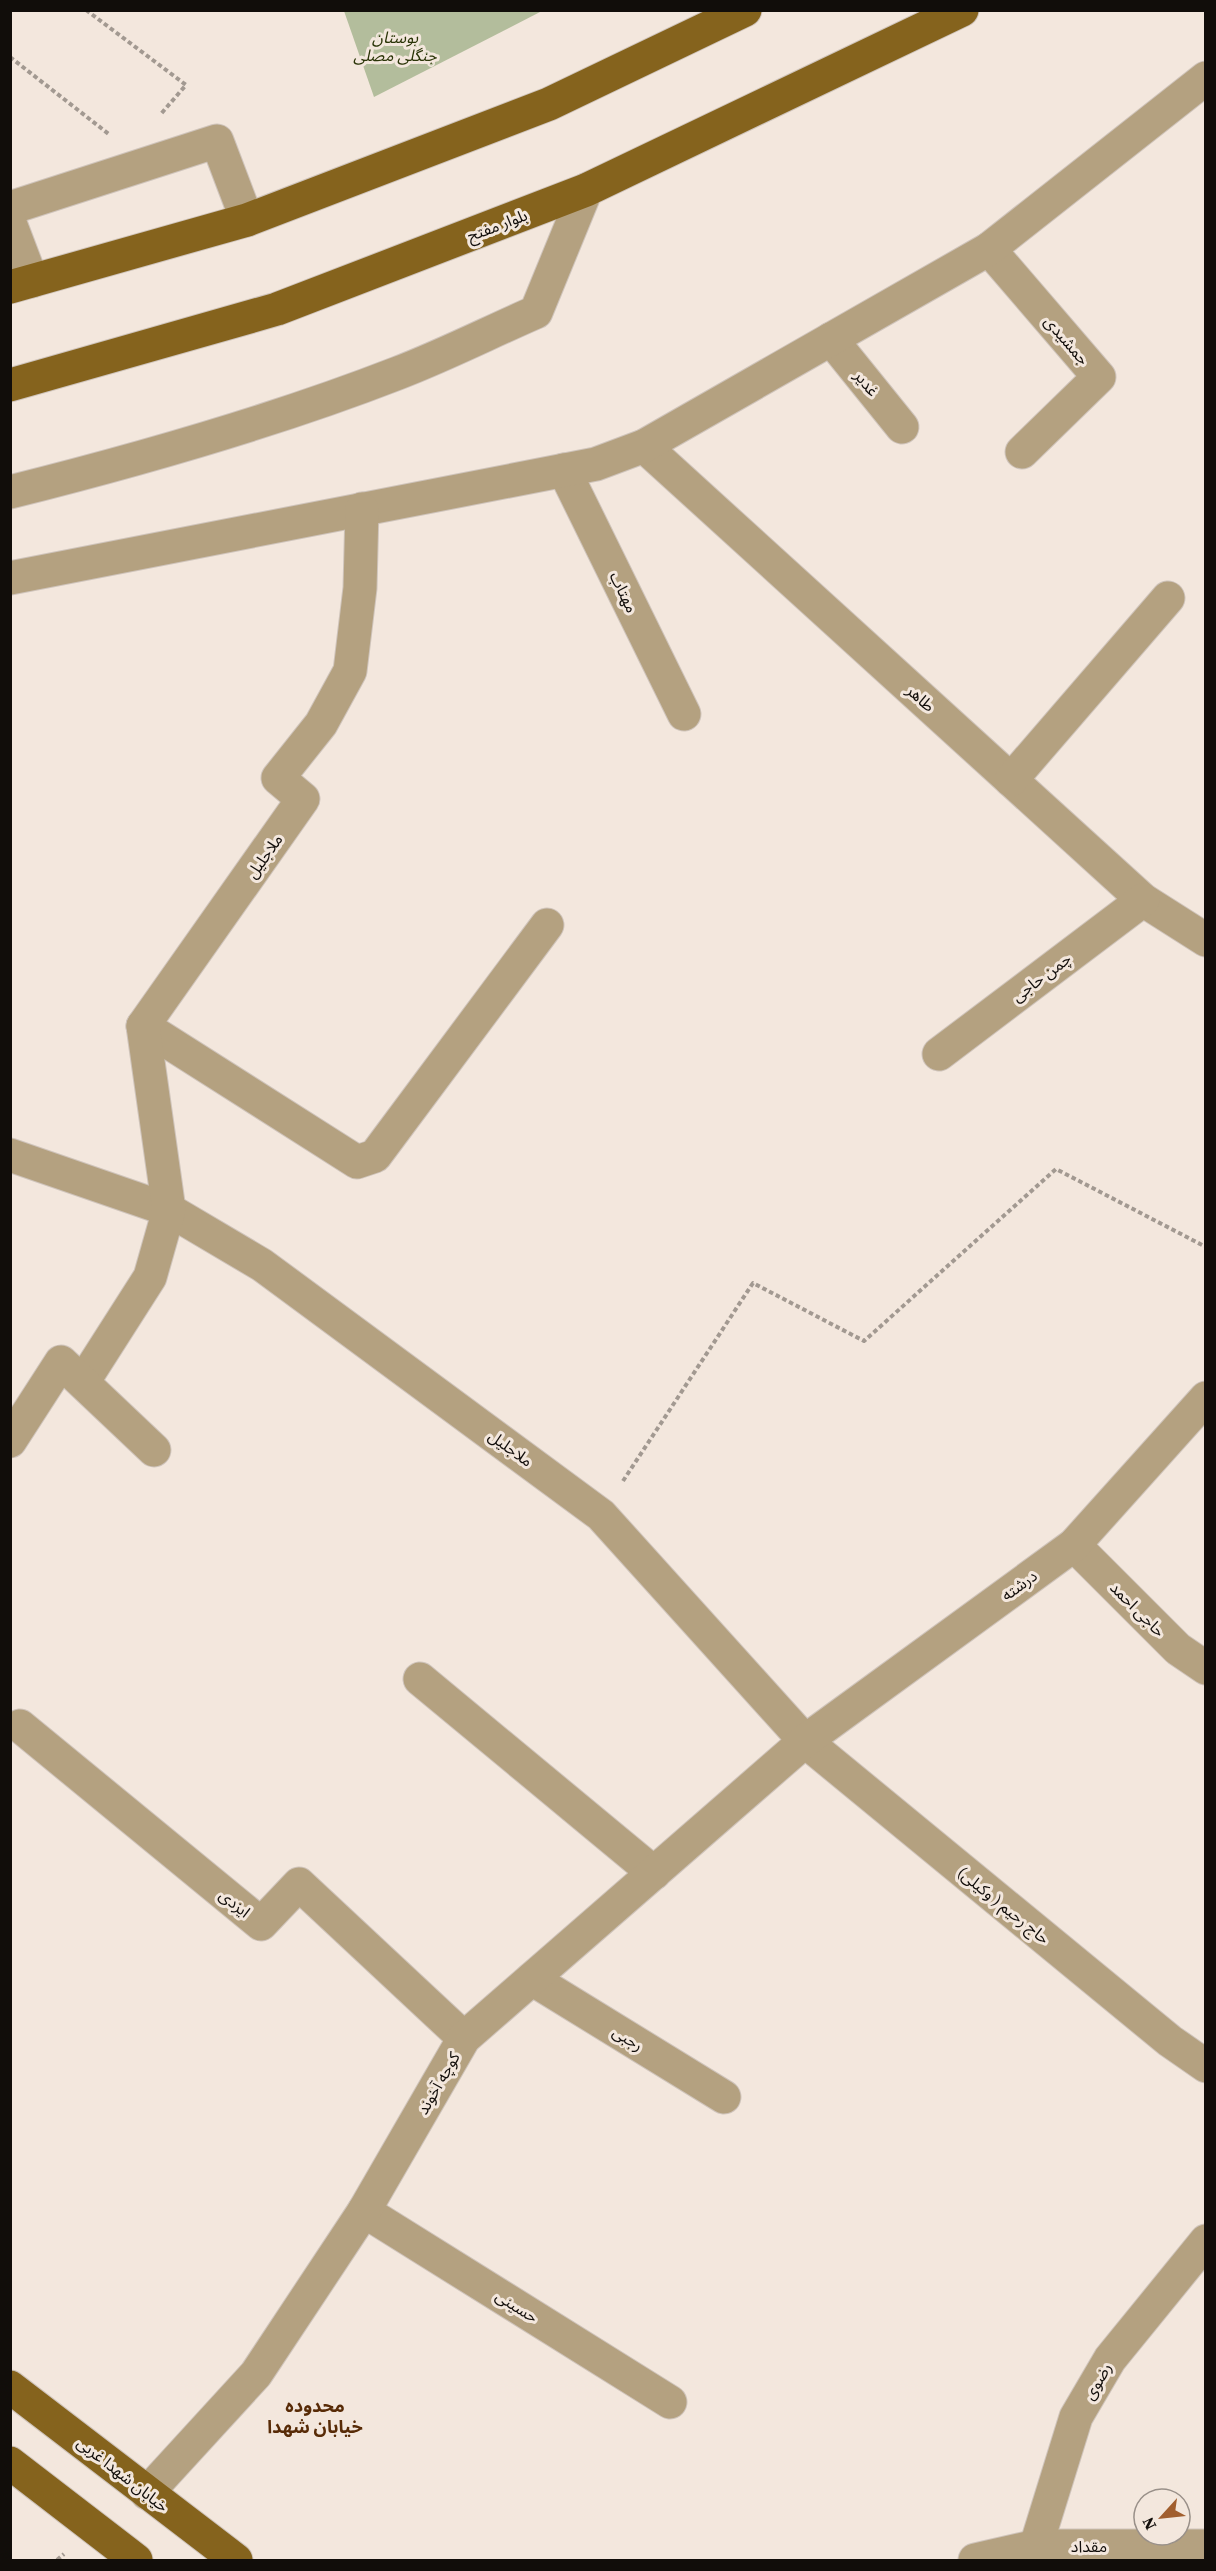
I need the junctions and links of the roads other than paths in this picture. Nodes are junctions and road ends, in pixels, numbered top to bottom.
1 (745, 10) edge
2 (962, 10) edge
3 (1206, 78) edge
4 (586, 190) junction
5 (10, 208) edge
6 (247, 220) junction
7 (10, 223) edge
8 (989, 249) junction
9 (21, 284) edge
10 (831, 339) junction
11 (10, 385) edge
12 (902, 427) dead end
13 (644, 446) junction
14 (1022, 452) dead end
15 (564, 470) junction
16 (10, 492) edge
17 (362, 509) junction
18 (10, 578) edge
19 (1168, 598) dead end
20 (684, 714) dead end
21 (1011, 780) junction
22 (1143, 900) junction
23 (547, 925) dead end
24 (1206, 940) edge
25 (143, 1026) junction
26 (939, 1054) dead end
27 (10, 1155) edge
28 (169, 1210) junction
29 (83, 1382) junction
30 (1206, 1398) edge
31 (10, 1441) edge
32 (154, 1450) dead end
33 (1074, 1545) junction
34 (1206, 1668) edge
35 (420, 1679) dead end
36 (20, 1726) dead end
37 (805, 1742) junction
38 (654, 1873) junction
39 (532, 1979) junction
40 (464, 2038) junction
41 (1206, 2066) edge
42 (724, 2097) dead end
43 (364, 2211) junction
44 (1206, 2241) edge
45 (10, 2387) edge
46 (670, 2402) dead end
47 (10, 2463) edge
48 (147, 2493) junction
49 (1036, 2546) junction
50 (1206, 2546) edge
51 (136, 2560) edge
52 (236, 2560) edge
53 (975, 2560) edge

1 - 6 main road
2 - 4 main road, بلوار مفتح
3 - 8 street
4 - 11 main road, بلوار مفتح
4 - 16 street
5 - 6 street
6 - 9 main road
7 - 9 street
8 - 10 street
8 - 14 street, جمشیدی
10 - 12 street, غدیر
10 - 13 street
13 - 15 street
13 - 21 street, طاهر
15 - 17 street
15 - 20 street, مهتاب
17 - 18 street
17 - 25 street, ملاجلیل
19 - 21 street
21 - 22 street, طاهر
22 - 24 street, طاهر
22 - 26 street, چمن حاجی
23 - 25 street
25 - 28 street
27 - 28 street, ملاجلیل
28 - 29 street
28 - 37 street, ملاجلیل
29 - 31 street
29 - 32 street
30 - 33 street, درشته
33 - 34 street, حاجی احمد
33 - 37 street, درشته
35 - 38 street
36 - 40 street, ایزدی
37 - 38 street, کوچه آخوند
37 - 41 street, حاج رحیم ( وکیلی)
38 - 39 street, کوچه آخوند
39 - 40 street, کوچه آخوند
39 - 42 street, رجبی
40 - 43 street, کوچه آخوند
43 - 46 street, حسینی
43 - 48 street, کوچه آخوند
44 - 49 street, رضوی
45 - 48 main road, خیابان شهدا غربی
47 - 51 main road
48 - 52 main road, خیابان شهدا غربی
49 - 50 street, مقداد
49 - 53 street, مقداد

